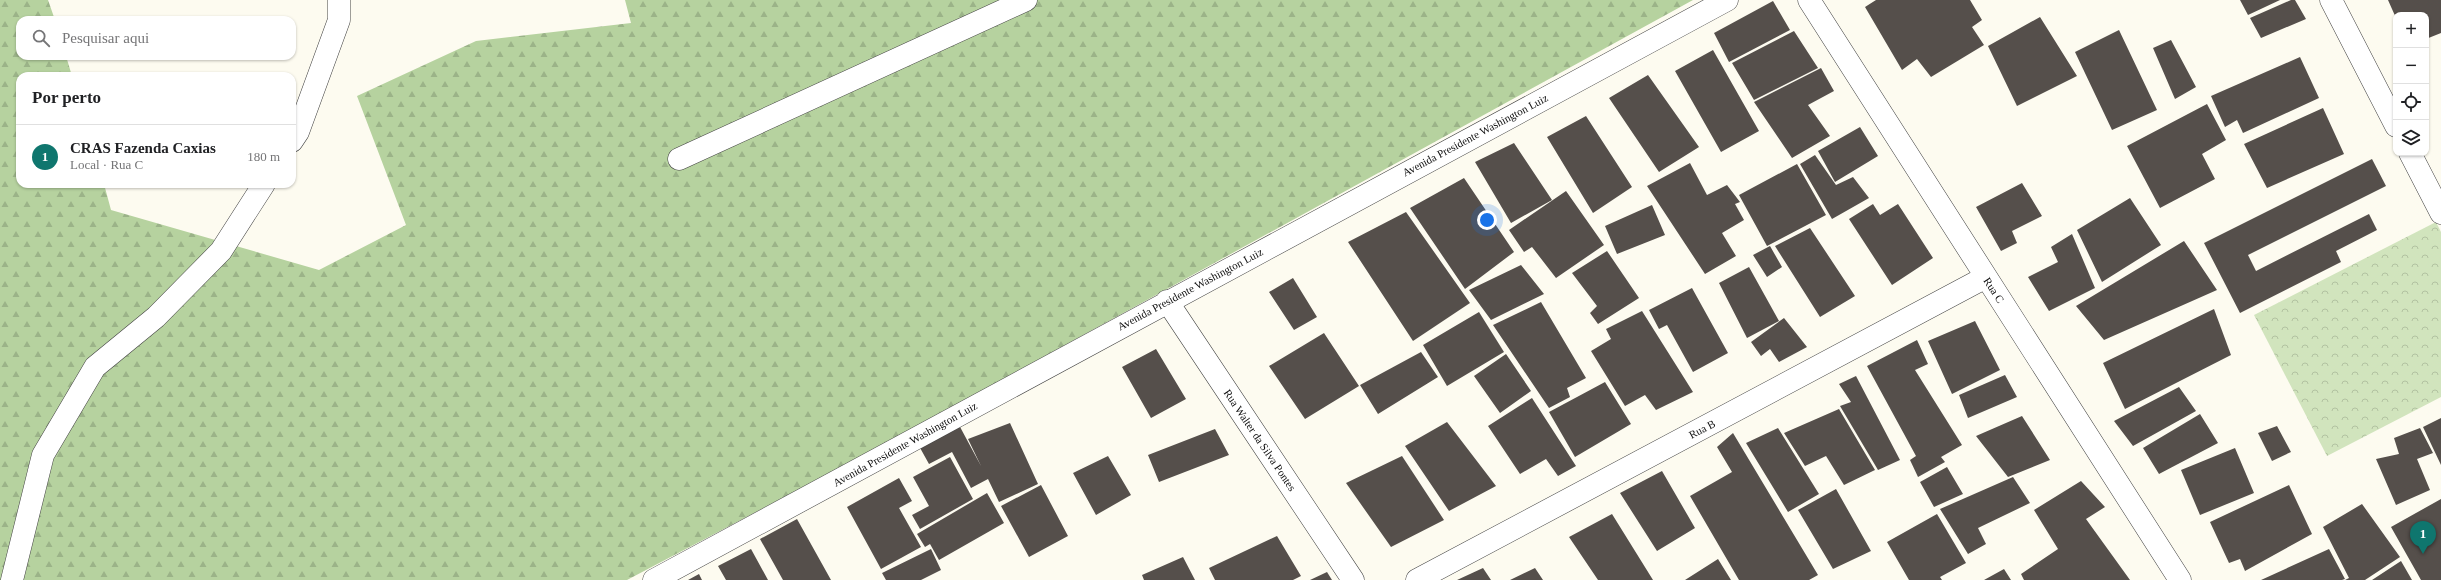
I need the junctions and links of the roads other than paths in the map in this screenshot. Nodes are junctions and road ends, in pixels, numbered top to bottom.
1 (339, 0) edge
2 (1026, 0) edge
3 (1727, 0) edge
4 (1809, 0) edge
5 (2331, 0) edge
6 (2393, 120) edge
7 (296, 135) edge
8 (2412, 156) edge
9 (679, 159) dead end
10 (261, 188) edge
11 (2441, 213) edge
12 (1986, 277) junction
13 (1167, 301) junction
14 (12, 580) edge
15 (654, 580) edge
16 (1353, 580) edge
17 (1417, 580) edge
18 (2180, 580) edge

1 - 7 street
2 - 9 street
3 - 13 street, Avenida Presidente Washington Luiz
4 - 12 street, Rua C
5 - 6 street
8 - 11 street
10 - 14 street
12 - 17 street, Rua B
12 - 18 street, Rua C
13 - 15 street, Avenida Presidente Washington Luiz
13 - 16 street, Rua Walter da Silva Pontes

